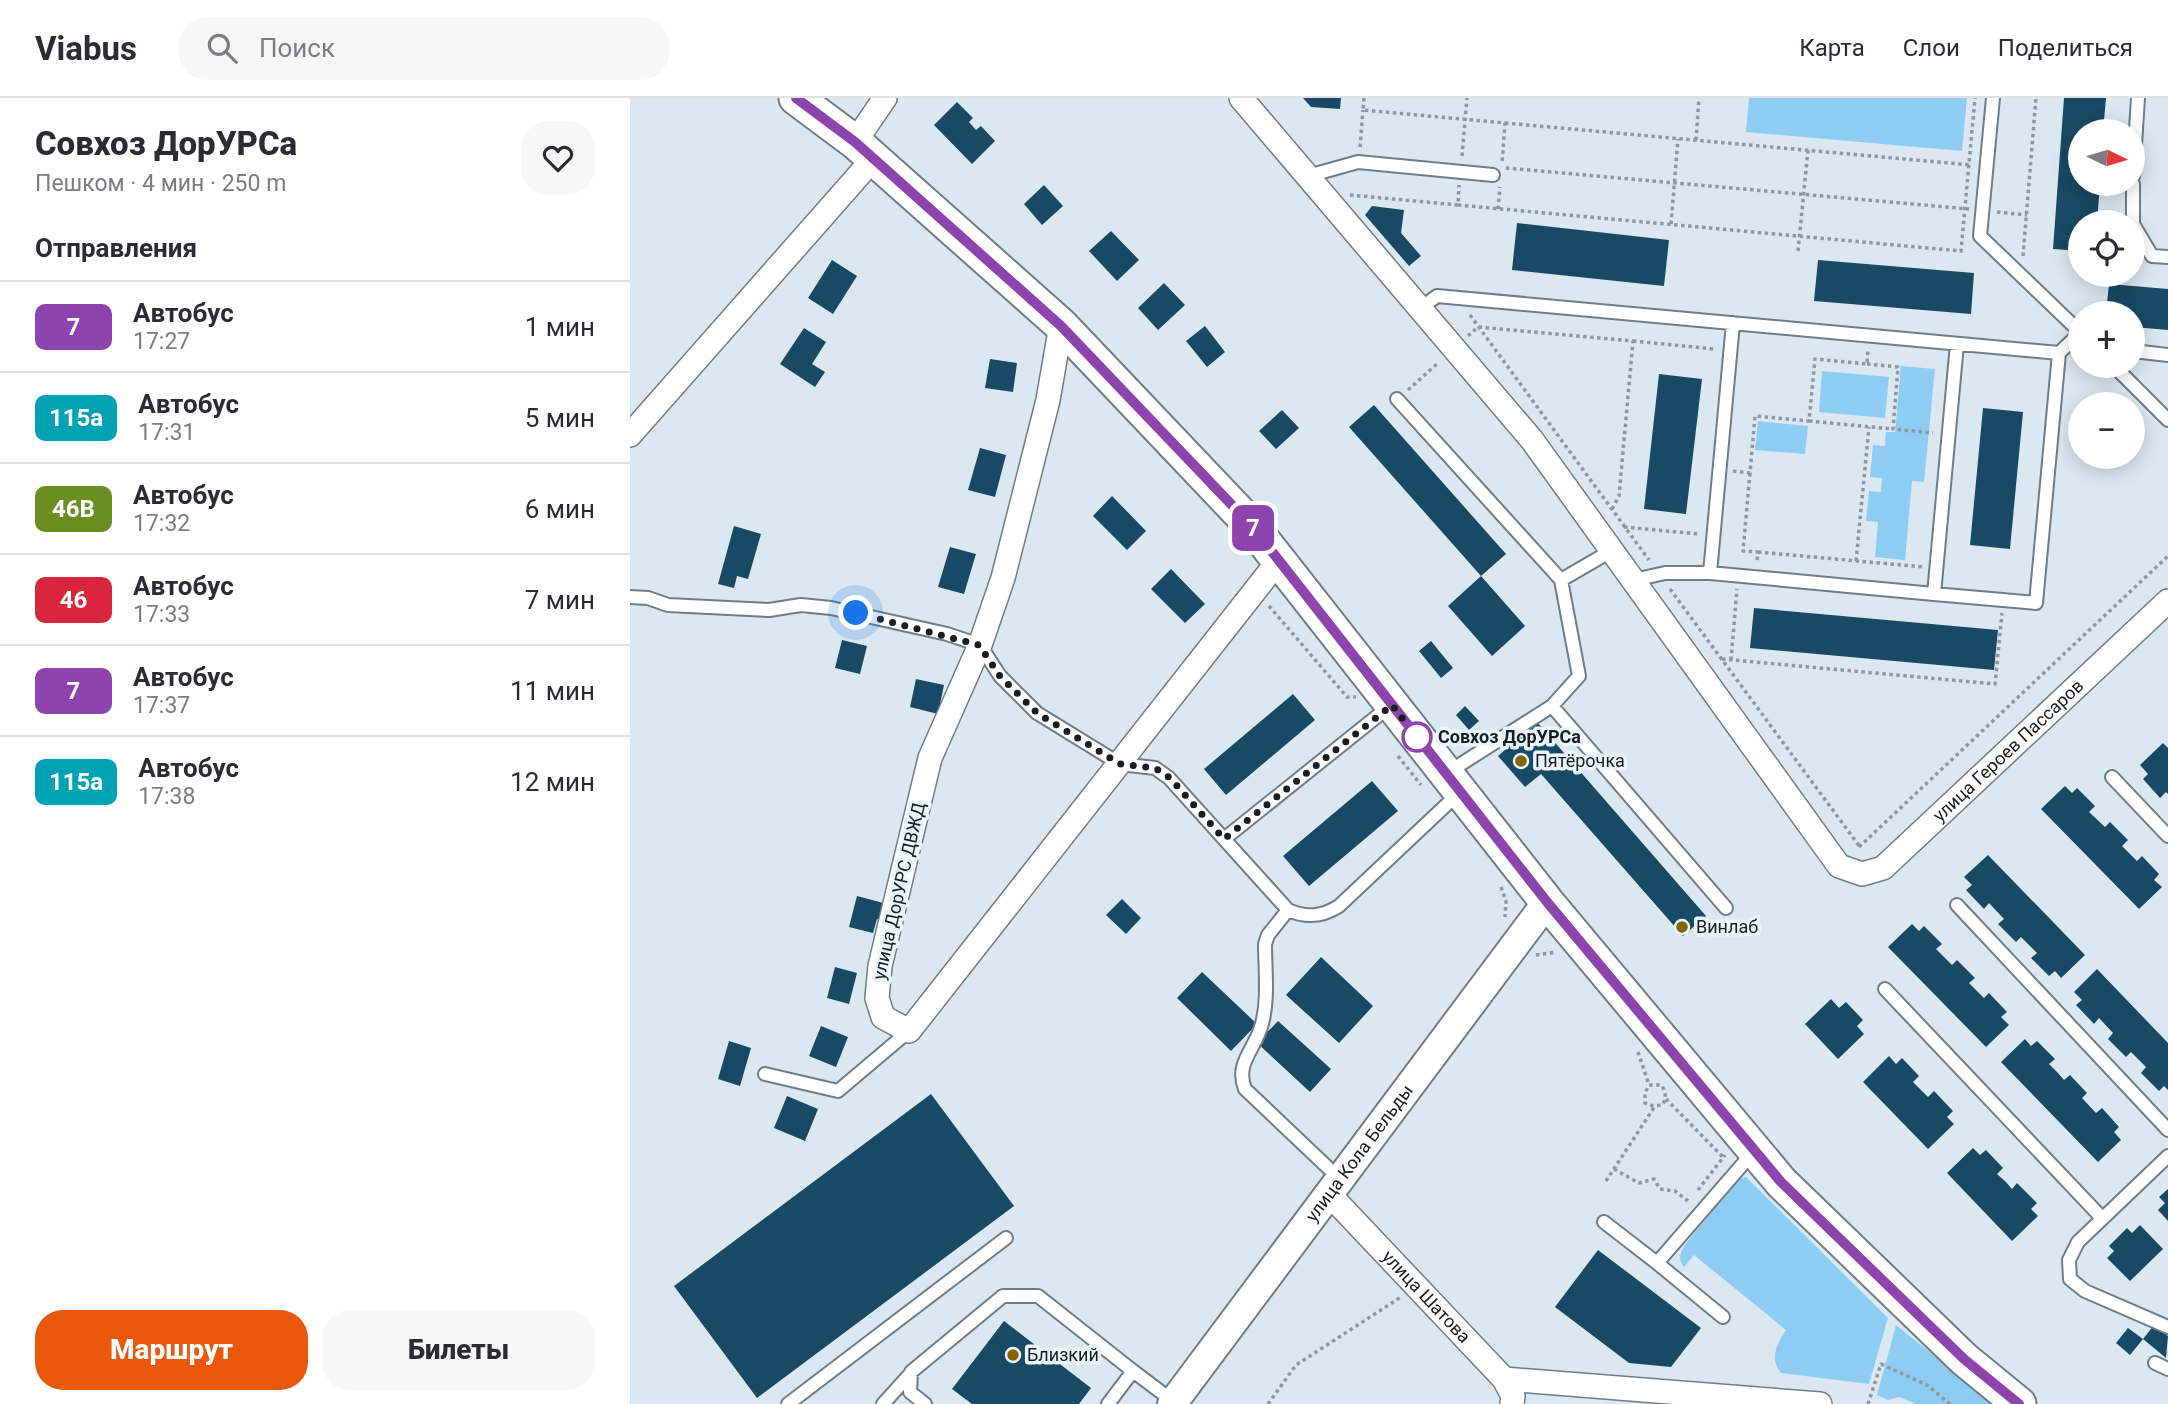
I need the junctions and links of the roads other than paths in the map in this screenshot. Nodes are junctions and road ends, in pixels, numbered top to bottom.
1 (796, 98) edge
2 (885, 98) edge
3 (1241, 98) edge
4 (1993, 98) edge
5 (2138, 98) edge
6 (2137, 119) edge
7 (865, 150) junction
8 (1493, 175) dead end
9 (1308, 176) junction
10 (2145, 244) edge
11 (2168, 257) edge
12 (1422, 308) junction
13 (2068, 321) edge
14 (1733, 323) junction
15 (1061, 326) junction
16 (1957, 344) junction
17 (2068, 344) edge
18 (2145, 352) edge
19 (2059, 353) junction
20 (2168, 355) edge
21 (2126, 378) edge
22 (1397, 399) road end
23 (2168, 420) edge
24 (630, 435) edge
25 (1611, 551) junction
26 (1279, 560) junction
27 (1710, 573) junction
28 (1561, 580) junction
29 (1634, 580) junction
30 (1934, 594) junction
31 (630, 597) edge
32 (2168, 601) edge
33 (979, 645) junction
34 (1392, 705) junction
35 (1552, 706) junction
36 (1120, 764) junction
37 (2112, 777) dead end
38 (1453, 782) junction
39 (2168, 836) edge
40 (1224, 839) junction
41 (1547, 902) junction
42 (1956, 905) dead end
43 (1726, 908) dead end
44 (1288, 910) junction
45 (1885, 989) dead end
46 (909, 1031) junction
47 (765, 1074) dead end
48 (2168, 1129) edge
49 (1755, 1150) junction
50 (2168, 1156) edge
51 (1336, 1187) junction
52 (2102, 1219) junction
53 (1604, 1222) dead end
54 (1006, 1238) dead end
55 (1657, 1263) junction
56 (1723, 1317) dead end
57 (2168, 1327) edge
58 (2155, 1363) dead end
59 (2168, 1368) edge
60 (1133, 1371) junction
61 (911, 1372) junction
62 (1504, 1379) junction
63 (1173, 1403) edge
64 (788, 1404) edge
65 (883, 1404) edge
66 (925, 1404) edge
67 (1108, 1404) edge
68 (1512, 1404) edge
69 (1820, 1404) edge
70 (2019, 1404) edge

1 - 7 main road
2 - 7 street
3 - 9 street
4 - 13 lane
5 - 6 lane
7 - 15 main road
7 - 24 street
8 - 9 lane
9 - 12 street
10 - 11 lane
12 - 14 lane
12 - 25 street
14 - 16 lane
14 - 27 lane
15 - 26 main road
15 - 33 street, улица ДорУРС ДВЖД
16 - 19 lane
16 - 30 lane
17 - 19 lane
18 - 20 lane
19 - 30 lane
21 - 23 lane
22 - 28 lane
25 - 28 lane
25 - 29 street
26 - 34 main road
26 - 36 street
27 - 29 lane
27 - 30 lane
28 - 35 lane
29 - 32 street, улица Героев Пассаров
31 - 33 lane
33 - 36 lane
33 - 46 street, улица ДорУРС ДВЖД
34 - 38 main road
34 - 40 lane
35 - 38 lane
35 - 43 lane
36 - 40 lane
36 - 46 street
37 - 39 lane
38 - 41 main road
38 - 44 lane
40 - 44 lane
41 - 49 main road
41 - 51 street, улица Кола Бельды
42 - 48 lane
44 - 51 lane
45 - 52 lane
46 - 47 lane
49 - 55 lane
49 - 70 main road
50 - 52 lane
51 - 62 street, улица Шатова
51 - 63 street, улица Кола Бельды
52 - 57 lane
53 - 55 lane
54 - 64 lane
55 - 56 lane
58 - 59 lane
60 - 61 lane
60 - 63 lane
60 - 67 lane
61 - 65 lane
61 - 66 lane
62 - 68 street, улица Шатова
62 - 69 street

